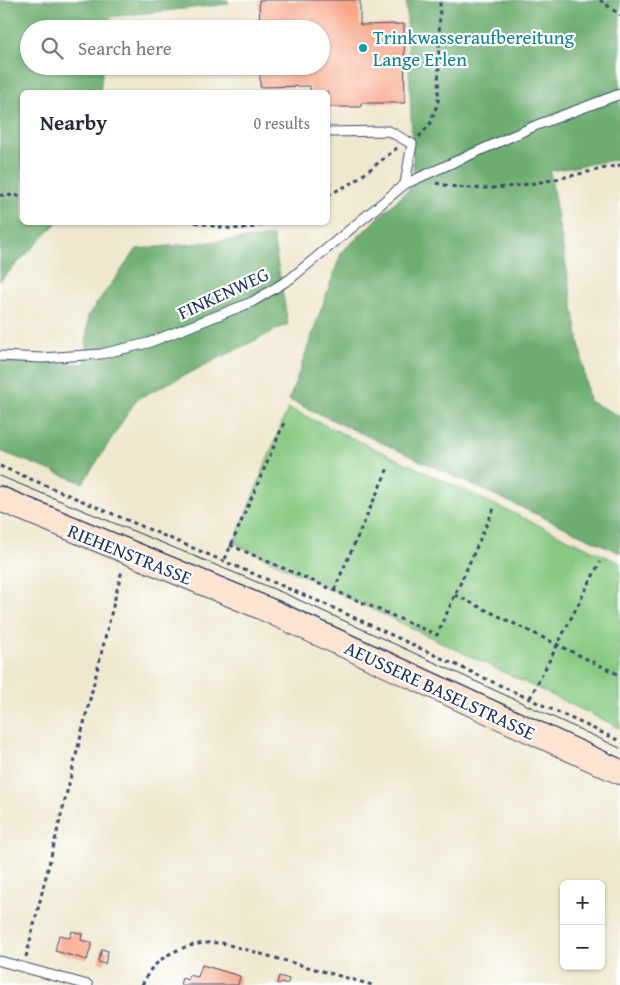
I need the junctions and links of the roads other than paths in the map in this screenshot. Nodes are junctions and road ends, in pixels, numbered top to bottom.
1 (620, 94) edge
2 (330, 132) edge
3 (405, 184) junction
4 (0, 356) edge
5 (0, 499) edge
6 (261, 607) joint
7 (620, 772) edge
8 (0, 961) edge
9 (88, 985) edge

1 - 3 lane, FINKENWEG
2 - 3 lane
3 - 4 lane, FINKENWEG
5 - 6 main road, RIEHENSTRASSE
6 - 7 main road, AEUSSERE BASELSTRASSE
8 - 9 lane

